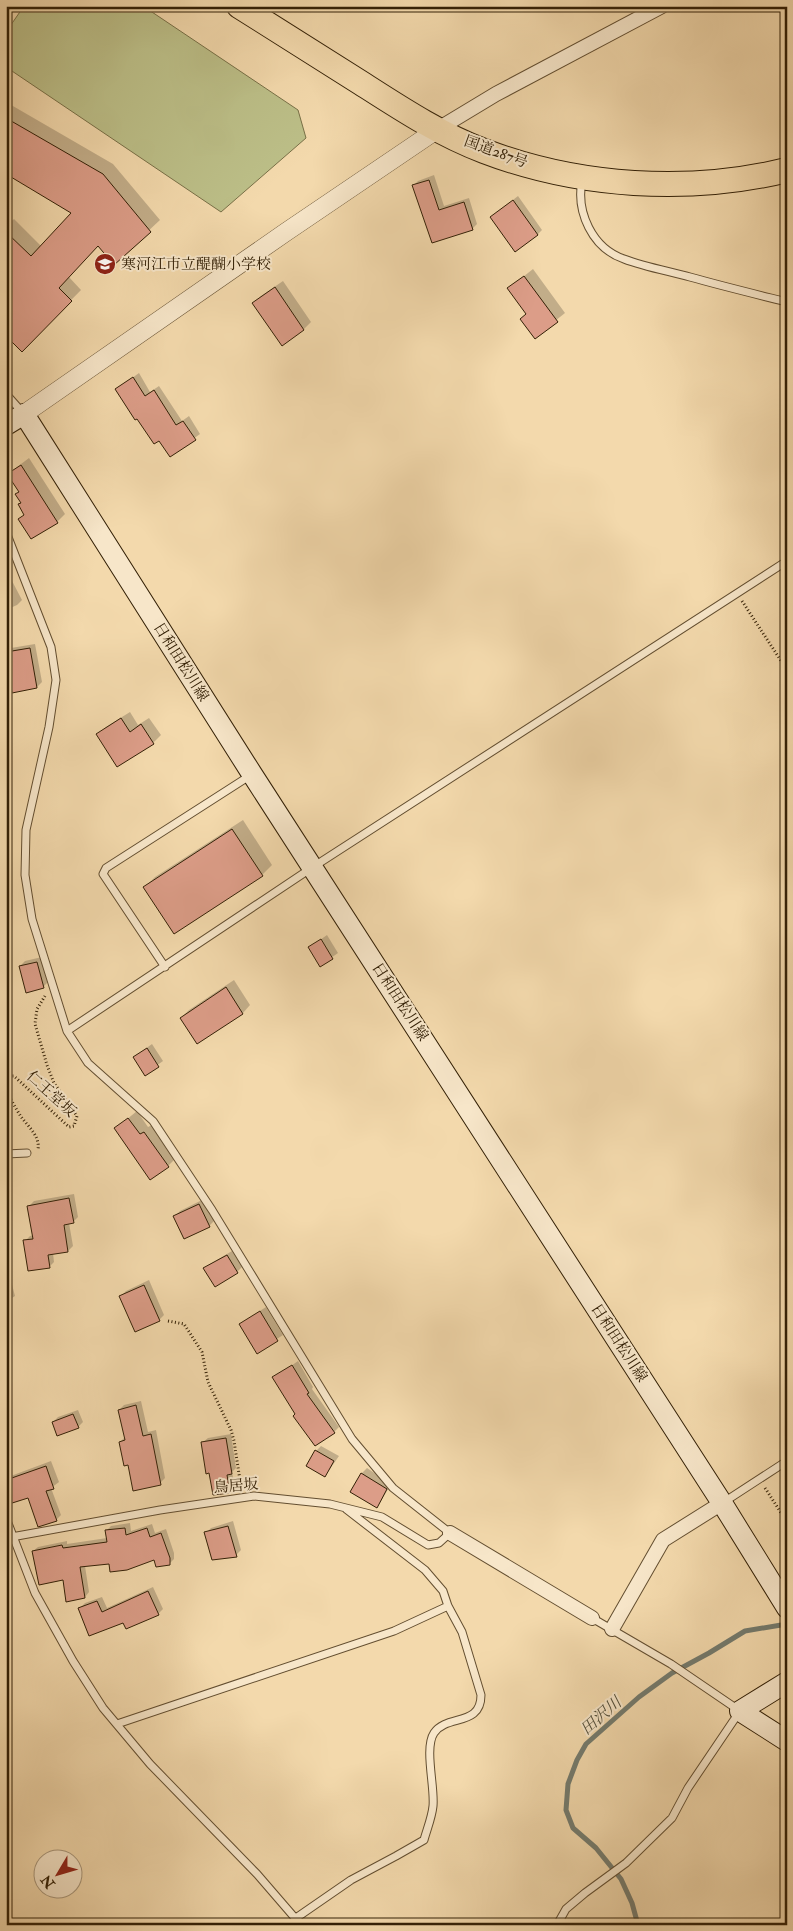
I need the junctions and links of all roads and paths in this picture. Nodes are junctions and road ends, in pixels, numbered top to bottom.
1 (239, 6) edge
2 (662, 6) edge
3 (438, 129) junction
4 (787, 170) edge
5 (582, 176) junction
6 (787, 302) edge
7 (6, 394) edge
8 (24, 414) junction
9 (6, 425) edge
10 (6, 532) edge
11 (787, 561) edge
12 (737, 593) junction
13 (787, 670) edge
14 (252, 774) junction
15 (313, 867) junction
16 (165, 966) junction
17 (54, 985) junction
18 (67, 1031) junction
19 (6, 1078) edge
20 (6, 1090) edge
21 (27, 1153) joint
22 (6, 1154) edge
23 (168, 1321) dead end
24 (787, 1461) edge
25 (759, 1479) junction
26 (242, 1497) junction
27 (722, 1503) junction
28 (343, 1508) junction
29 (6, 1518) edge
30 (787, 1522) edge
31 (450, 1533) junction
32 (10, 1537) edge
33 (448, 1606) junction
34 (786, 1606) edge
35 (592, 1618) joint
36 (612, 1630) junction
37 (787, 1682) edge
38 (740, 1711) junction
39 (116, 1724) junction
40 (787, 1741) edge
41 (296, 1918) junction
42 (301, 1925) edge
43 (557, 1925) edge

1 - 3 highway, 国道287号
2 - 3 street
3 - 5 highway, 国道287号
3 - 8 street
4 - 5 highway, 国道287号
5 - 6 lane
7 - 8 lane
8 - 9 main road
8 - 14 main road, 日和田松川線
10 - 17 lane
11 - 12 lane
12 - 13 path
12 - 15 lane
14 - 15 main road, 日和田松川線
14 - 16 lane
15 - 16 lane
15 - 27 main road, 日和田松川線
16 - 18 lane
17 - 18 lane
17 - 19 path, 仁王堂坂
18 - 31 lane
20 - 21 path, 仁王堂坂
21 - 22 lane
23 - 26 path
24 - 25 lane
25 - 27 lane
25 - 30 path
26 - 28 lane, 鳥居坂
26 - 32 lane, 鳥居坂
27 - 34 main road, 日和田松川線
27 - 36 street
28 - 31 lane, 鳥居坂
28 - 33 lane
29 - 32 lane
31 - 35 street
32 - 39 lane
33 - 39 lane
33 - 41 lane
35 - 36 lane
36 - 38 lane
37 - 38 main road
38 - 40 main road
38 - 43 lane
39 - 41 lane
41 - 42 lane

